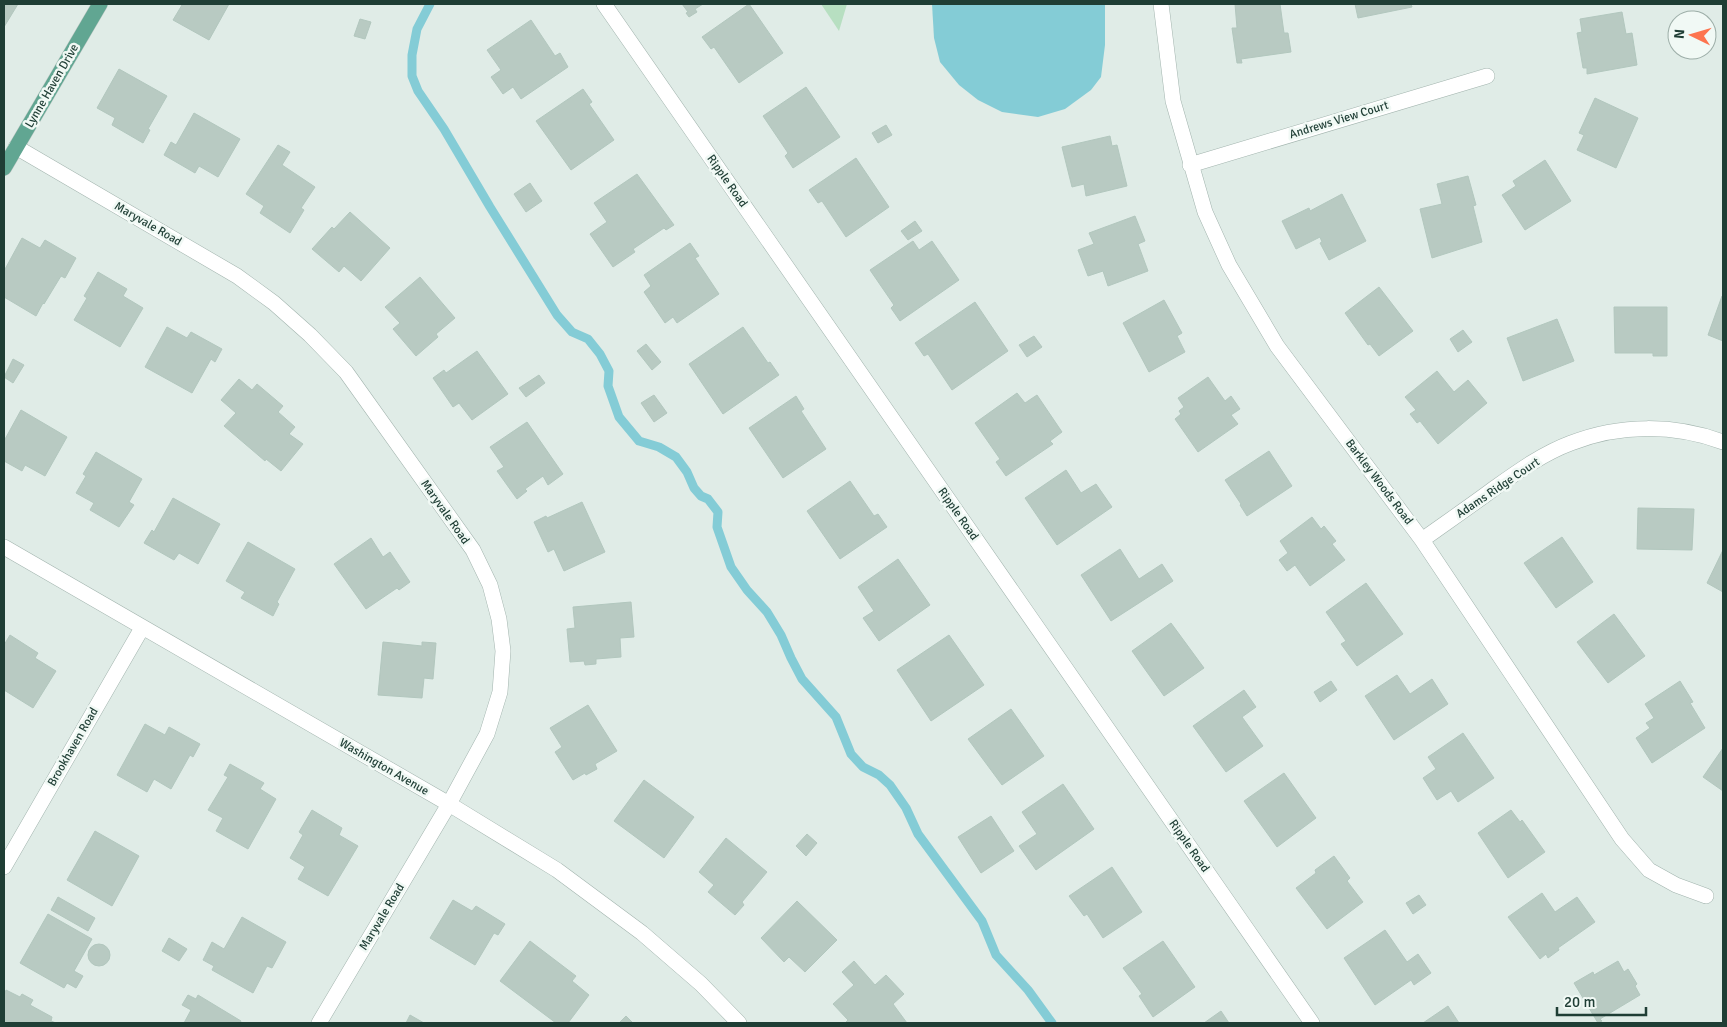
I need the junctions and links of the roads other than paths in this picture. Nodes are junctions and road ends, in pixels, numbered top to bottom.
1 (100, 4) edge
2 (604, 4) edge
3 (1161, 4) edge
4 (1487, 76) dead end
5 (16, 147) junction
6 (1190, 165) junction
7 (4, 168) edge
8 (1723, 442) edge
9 (1422, 540) junction
10 (4, 547) edge
11 (142, 628) junction
12 (449, 804) junction
13 (4, 867) edge
14 (1706, 896) dead end
15 (320, 1023) edge
16 (739, 1023) edge
17 (1312, 1023) edge

1 - 5 main road, Lynne Haven Drive
2 - 17 street, Ripple Road
3 - 6 street, Barkley Woods Road
4 - 6 street, Andrews View Court
5 - 7 main road, Lynne Haven Drive
5 - 12 street, Maryvale Road
6 - 9 street, Barkley Woods Road
8 - 9 street, Adams Ridge Court
9 - 14 street, Barkley Woods Road
10 - 11 street, Washington Avenue
11 - 12 street, Washington Avenue
11 - 13 street, Brookhaven Road
12 - 15 street, Maryvale Road
12 - 16 street, Washington Avenue

